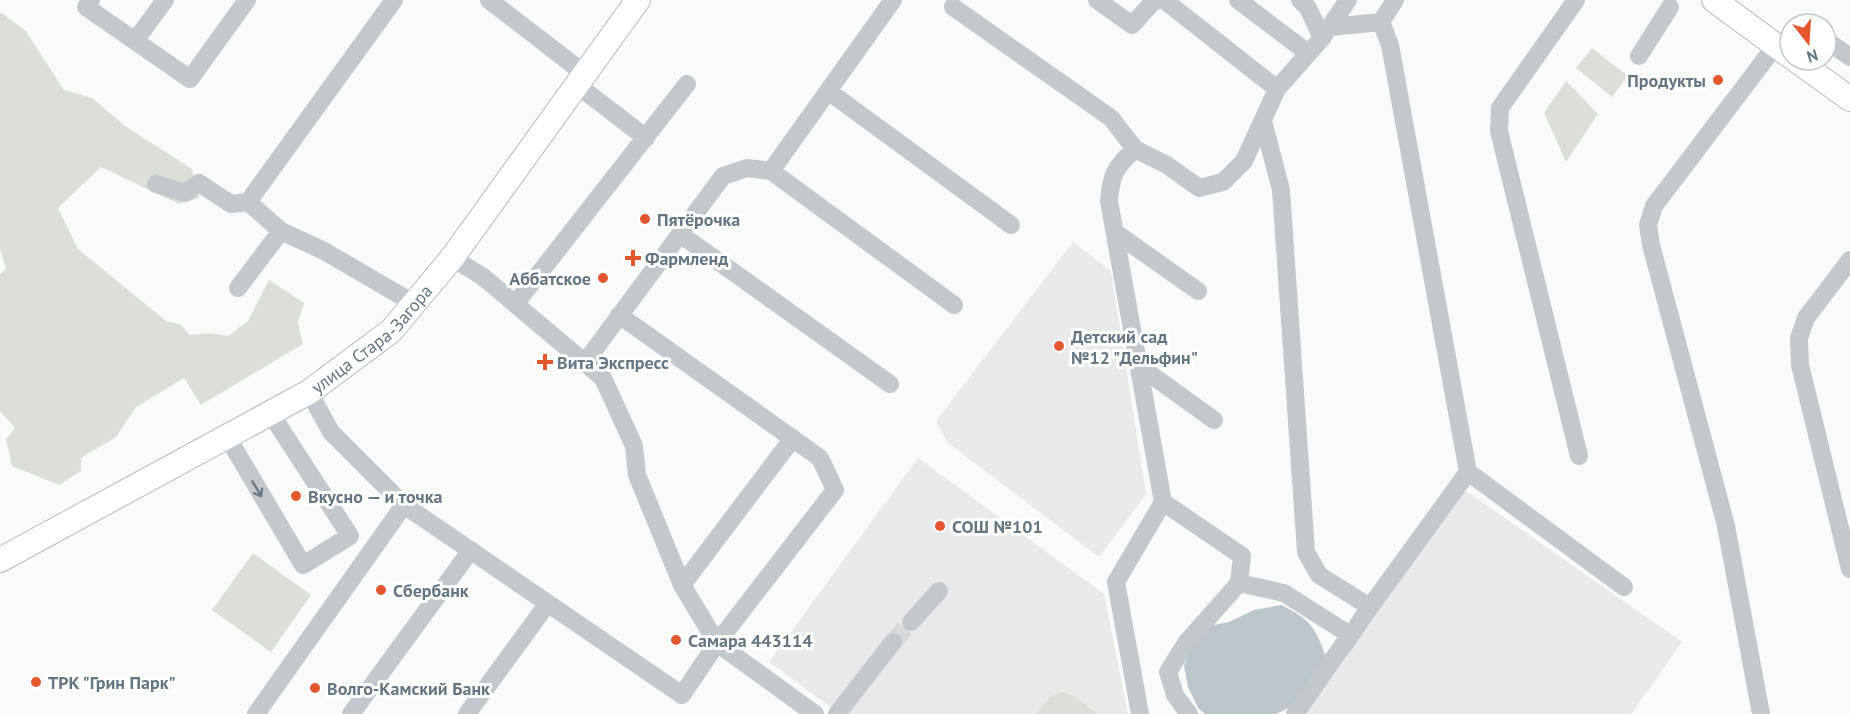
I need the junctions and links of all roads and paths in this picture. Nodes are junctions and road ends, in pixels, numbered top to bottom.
1 (91, 0) edge
2 (165, 0) edge
3 (247, 0) edge
4 (394, 0) edge
5 (489, 0) edge
6 (638, 0) edge
7 (893, 0) edge
8 (1097, 0) edge
9 (1155, 0) edge
10 (1164, 0) edge
11 (1238, 0) edge
12 (1300, 0) edge
13 (1348, 0) edge
14 (1395, 0) edge
15 (1576, 0) edge
16 (1714, 0) edge
17 (953, 7) dead end
18 (1670, 7) dead end
19 (1381, 22) junction
20 (1326, 32) junction
21 (135, 41) junction
22 (1778, 47) edge
23 (1308, 53) junction
24 (1639, 56) dead end
25 (1778, 72) edge
26 (1813, 72) edge
27 (580, 79) junction
28 (687, 84) dead end
29 (1277, 88) junction
30 (828, 91) junction
31 (1850, 99) edge
32 (1263, 121) junction
33 (646, 138) junction
34 (1135, 149) junction
35 (771, 171) junction
36 (156, 184) dead end
37 (248, 202) junction
38 (1011, 225) dead end
39 (281, 231) junction
40 (1116, 233) junction
41 (680, 234) junction
42 (452, 258) junction
43 (1850, 260) edge
44 (238, 288) dead end
45 (1198, 291) dead end
46 (516, 303) junction
47 (415, 304) junction
48 (954, 305) dead end
49 (619, 315) junction
50 (586, 361) junction
51 (1139, 366) junction
52 (890, 384) dead end
53 (309, 392) junction
54 (271, 414) junction
55 (1214, 420) dead end
56 (228, 438) junction
57 (793, 438) junction
58 (1579, 456) dead end
59 (1468, 472) junction
60 (1163, 502) junction
61 (404, 505) junction
62 (471, 550) junction
63 (0, 560) edge
64 (1850, 569) edge
65 (1239, 583) junction
66 (682, 585) junction
67 (1624, 587) dead end
68 (939, 591) dead end
69 (548, 603) junction
70 (1370, 607) junction
71 (911, 622) tunnel mouth
72 (1350, 636) junction
73 (892, 642) tunnel mouth
74 (717, 643) junction
75 (1756, 710) edge
76 (256, 714) edge
77 (351, 714) edge
78 (466, 714) edge
79 (815, 714) edge
80 (837, 714) edge
81 (1140, 714) edge
82 (1189, 714) edge
83 (1295, 714) edge

1 - 21 street
2 - 21 street
3 - 21 street
4 - 37 street
5 - 27 street
6 - 27 main road, улица Стара-Загора
7 - 30 street
8 - 9 street
10 - 29 street
11 - 23 street
12 - 20 street
13 - 20 street
14 - 19 street
15 - 58 street
16 - 22 main road
17 - 34 street
18 - 24 street
19 - 20 street
19 - 59 street
20 - 23 street
23 - 29 street
25 - 75 street
26 - 31 main road
27 - 33 street
27 - 42 main road, улица Стара-Загора
28 - 33 street
29 - 32 street
30 - 35 street
30 - 38 street
32 - 34 street
32 - 70 street
33 - 46 street
34 - 40 street
35 - 41 street
35 - 48 street
36 - 37 street
37 - 39 street
39 - 44 street
39 - 47 street
40 - 45 street
40 - 51 street
41 - 49 street
41 - 52 street
42 - 46 street
42 - 47 main road, улица Стара-Загора
43 - 64 street
46 - 50 street
47 - 53 main road, улица Стара-Загора
49 - 50 street
49 - 57 street
50 - 66 street
51 - 55 street
51 - 60 street
53 - 54 main road, улица Стара-Загора
53 - 61 street
54 - 56 main road, улица Стара-Загора
56 -> 54 street
56 - 63 main road, улица Стара-Загора
57 - 66 street
57 - 74 street
59 - 67 street
59 - 70 street
60 - 65 street
60 - 81 street
61 - 62 street
61 - 76 street
62 - 69 street
62 - 77 street
65 - 72 street
65 - 82 street
66 - 74 street
68 - 71 street
69 - 74 street
69 - 78 street
70 - 72 street
72 - 83 street
73 - 80 street
74 - 79 street

